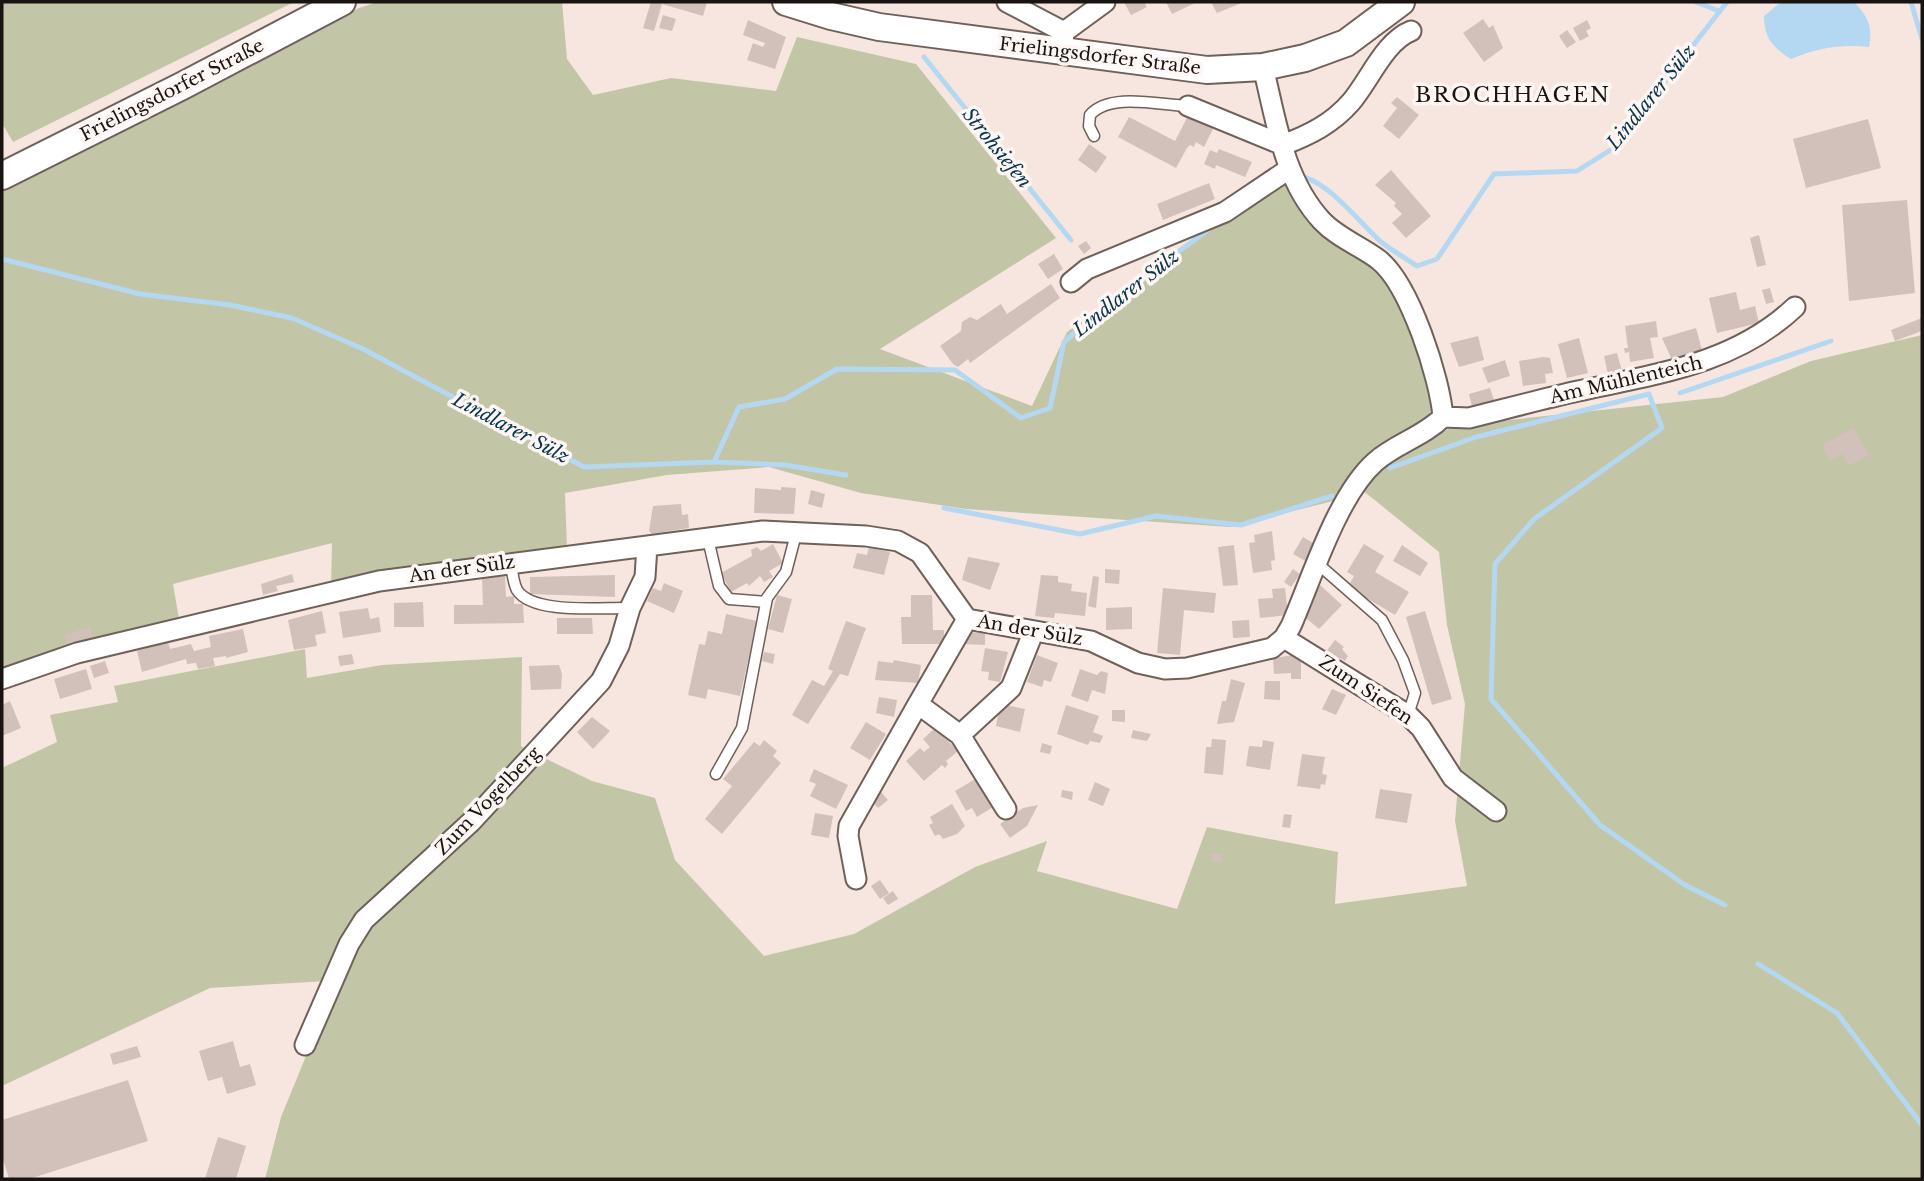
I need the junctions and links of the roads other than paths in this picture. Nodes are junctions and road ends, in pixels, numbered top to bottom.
1 (342, 2) edge
2 (786, 2) edge
3 (1007, 2) edge
4 (1105, 2) edge
5 (1401, 2) edge
6 (1411, 31) dead end
7 (1063, 42) junction
8 (1263, 66) junction
9 (1188, 106) joint
10 (1094, 136) dead end
11 (1283, 145) junction
12 (1289, 169) junction
13 (2, 176) edge
14 (1070, 282) dead end
15 (1796, 307) dead end
16 (1443, 417) junction
17 (796, 534) junction
18 (708, 539) junction
19 (647, 546) junction
20 (511, 562) junction
21 (1318, 564) junction
22 (766, 602) junction
23 (630, 608) junction
24 (967, 619) junction
25 (1033, 633) junction
26 (1284, 638) junction
27 (2, 679) edge
28 (918, 704) junction
29 (1408, 715) junction
30 (960, 734) junction
31 (716, 774) dead end
32 (1006, 809) dead end
33 (1496, 811) dead end
34 (856, 879) dead end
35 (305, 1045) dead end

1 - 13 main road, Frielingsdorfer Straße
2 - 7 main road, Frielingsdorfer Straße
3 - 7 street
4 - 7 street
5 - 8 main road, Frielingsdorfer Straße
6 - 11 street
7 - 8 main road, Frielingsdorfer Straße
8 - 11 street
9 - 10 lane
9 - 11 street
11 - 12 street
12 - 14 street
12 - 16 street
15 - 16 street, Am Mühlenteich
16 - 21 street
17 - 18 street, An der Sülz
17 - 22 lane
17 - 24 street, An der Sülz
18 - 19 street, An der Sülz
18 - 22 lane
19 - 20 street, An der Sülz
19 - 23 street, Zum Vogelberg
20 - 23 lane
20 - 27 street, An der Sülz
21 - 26 street
21 - 29 lane
22 - 31 lane
23 - 35 street, Zum Vogelberg
24 - 25 street, An der Sülz
24 - 28 street
25 - 26 street, An der Sülz
25 - 30 street
26 - 29 street, Zum Siefen
28 - 30 street
28 - 34 street
29 - 33 street, Zum Siefen
30 - 32 street

